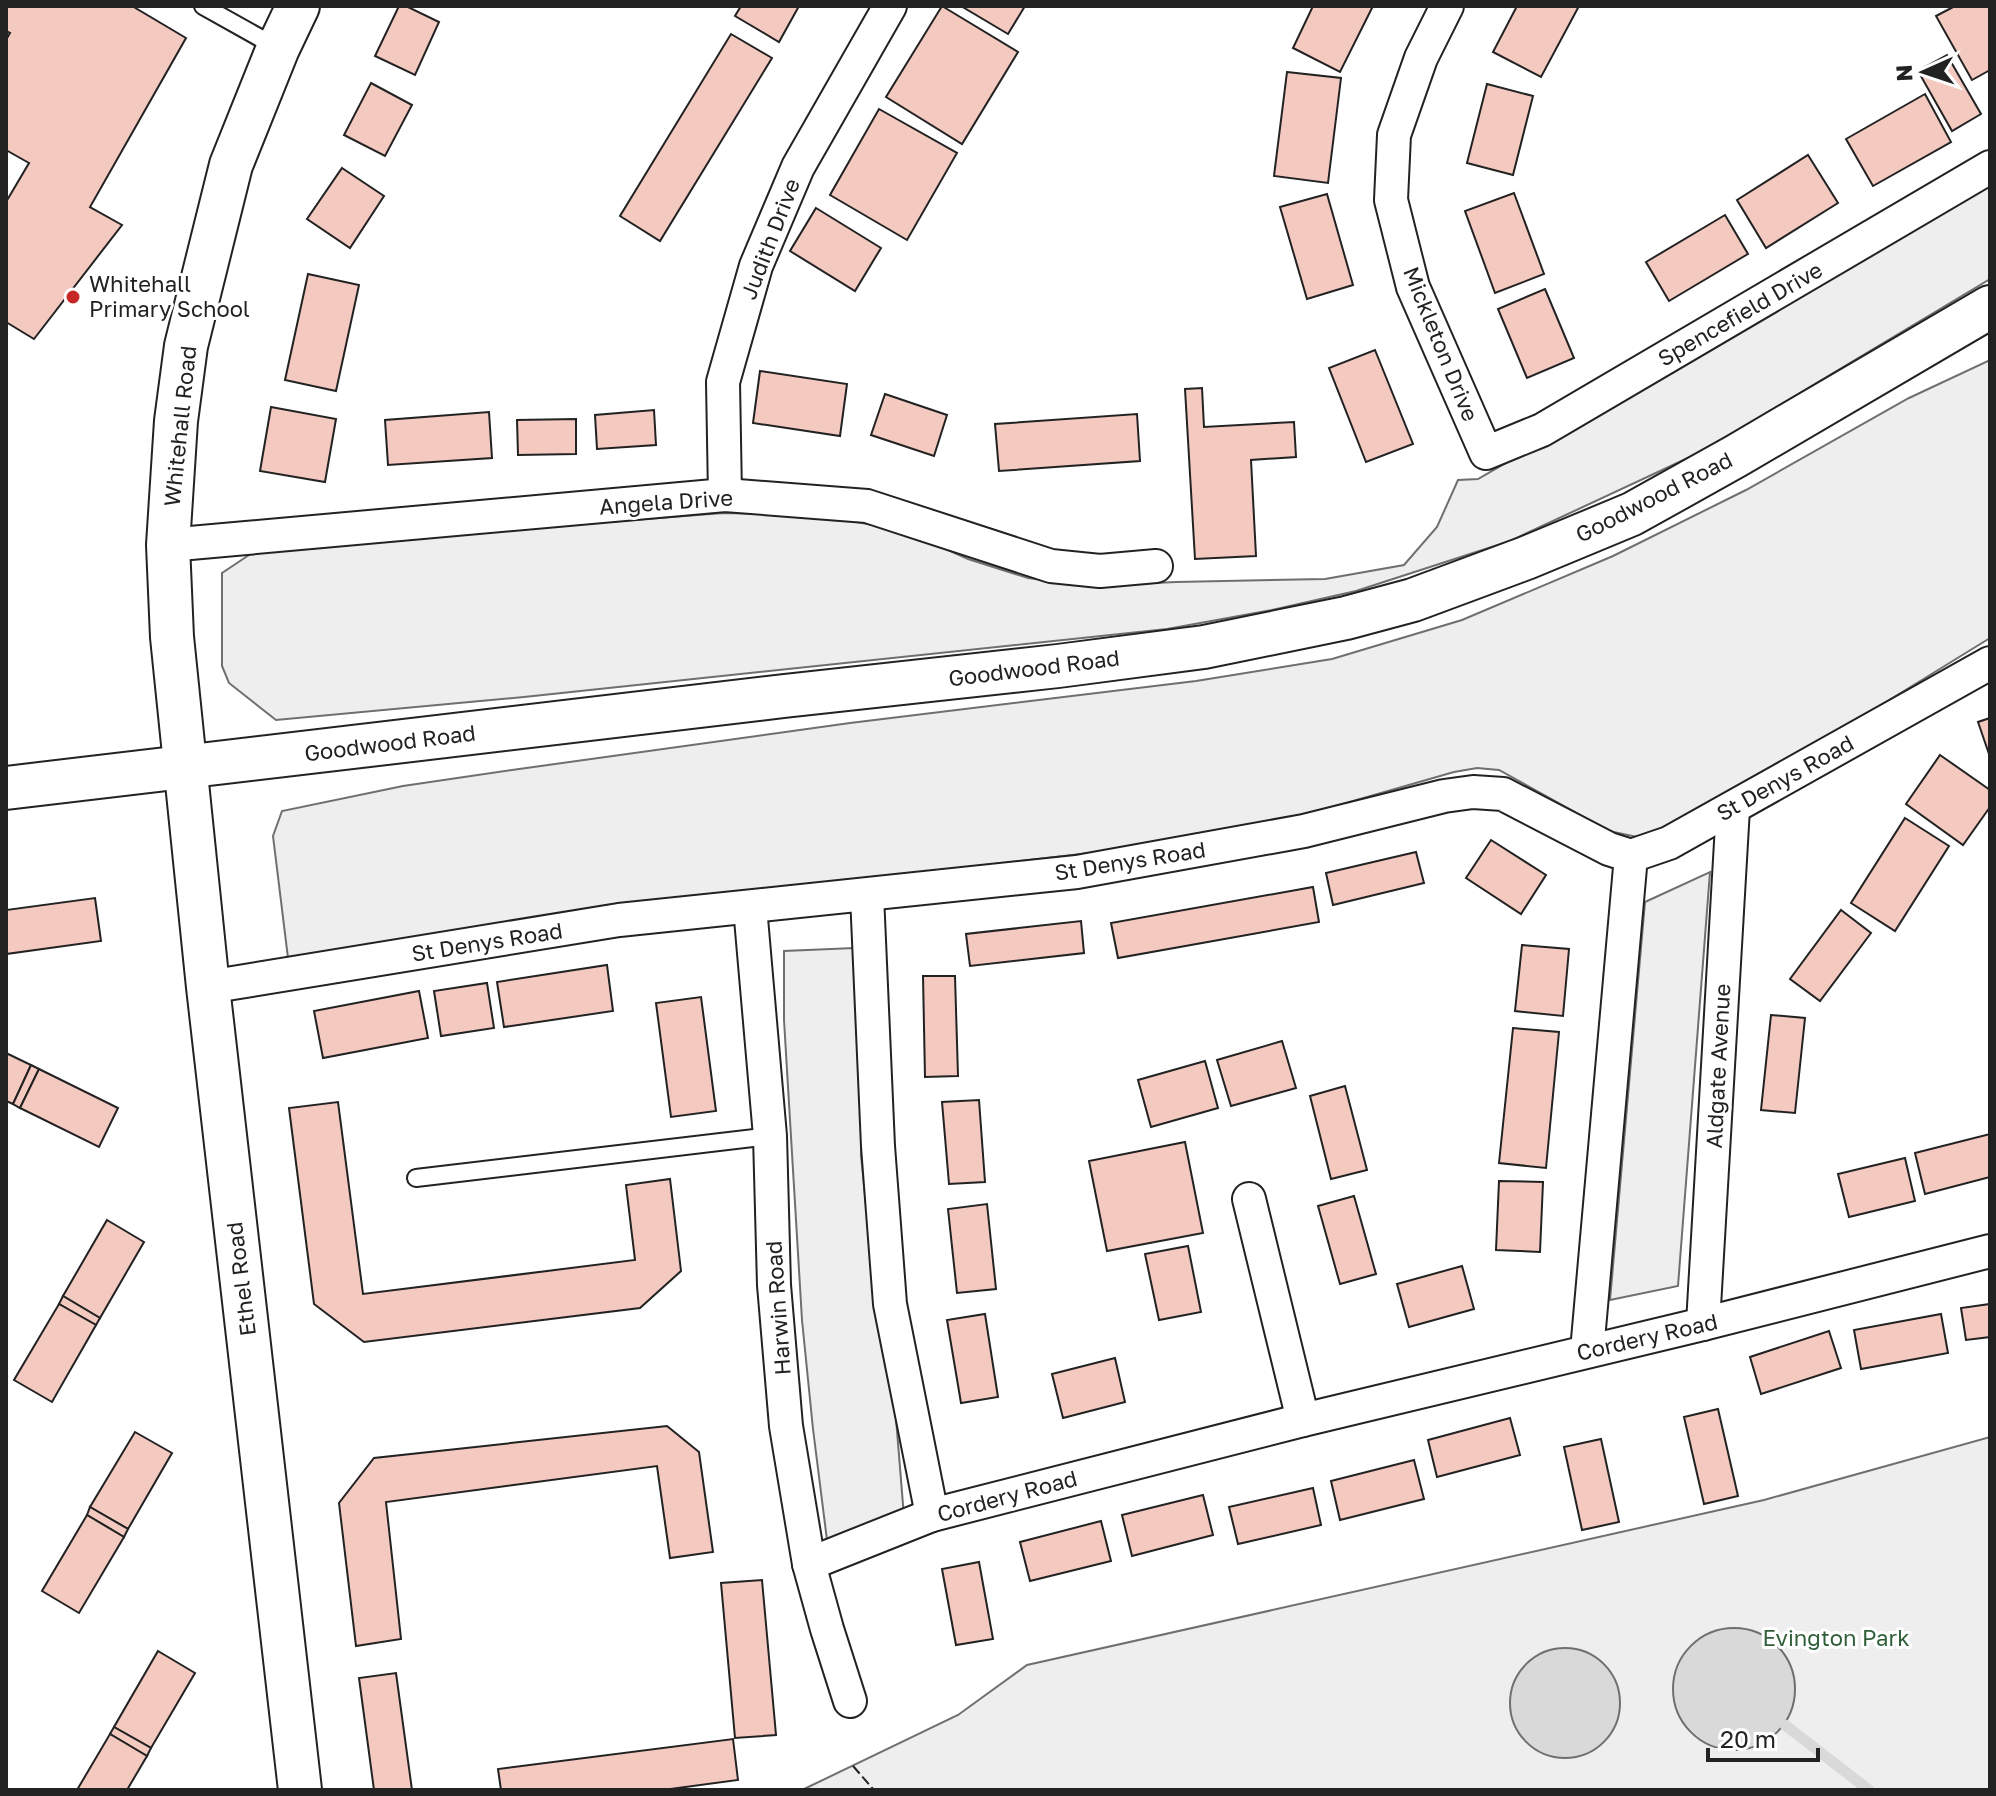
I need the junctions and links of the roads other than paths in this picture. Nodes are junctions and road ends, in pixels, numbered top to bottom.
1 (203, 6) edge
2 (298, 6) edge
3 (890, 6) edge
4 (1447, 6) edge
5 (278, 48) junction
6 (1990, 167) edge
7 (1990, 307) edge
8 (1486, 453) joint
9 (725, 495) junction
10 (168, 545) junction
11 (1156, 566) dead end
12 (1990, 663) edge
13 (185, 767) junction
14 (6, 788) edge
15 (1733, 808) junction
16 (1631, 856) junction
17 (867, 895) junction
18 (750, 907) junction
19 (208, 987) junction
20 (770, 1136) junction
21 (416, 1178) dead end
22 (1249, 1199) dead end
23 (1990, 1251) edge
24 (1703, 1324) junction
25 (1587, 1351) junction
26 (1303, 1420) junction
27 (932, 1515) junction
28 (809, 1564) junction
29 (850, 1701) dead end
30 (300, 1790) edge

1 - 5 lane
2 - 5 street, Whitehall Road
3 - 9 street, Judith Drive
4 - 8 street, Mickleton Drive
5 - 10 street, Whitehall Road
6 - 8 street, Spencefield Drive
7 - 13 street, Goodwood Road
9 - 10 street, Angela Drive
9 - 11 street, Angela Drive
10 - 13 street, Whitehall Road
12 - 15 street, St Denys Road
13 - 14 street, Goodwood Road
13 - 19 street, Ethel Road
15 - 16 street, St Denys Road
15 - 24 street, Aldgate Avenue
16 - 17 street, St Denys Road
16 - 25 street
17 - 18 street, St Denys Road
17 - 27 street
18 - 19 street, St Denys Road
18 - 20 street, Harwin Road
19 - 30 street, Ethel Road
20 - 21 lane
20 - 28 street, Harwin Road
22 - 26 street
23 - 24 street, Cordery Road
24 - 25 street, Cordery Road
25 - 26 street, Cordery Road
26 - 27 street, Cordery Road
27 - 28 street, Cordery Road
28 - 29 street, Harwin Road

